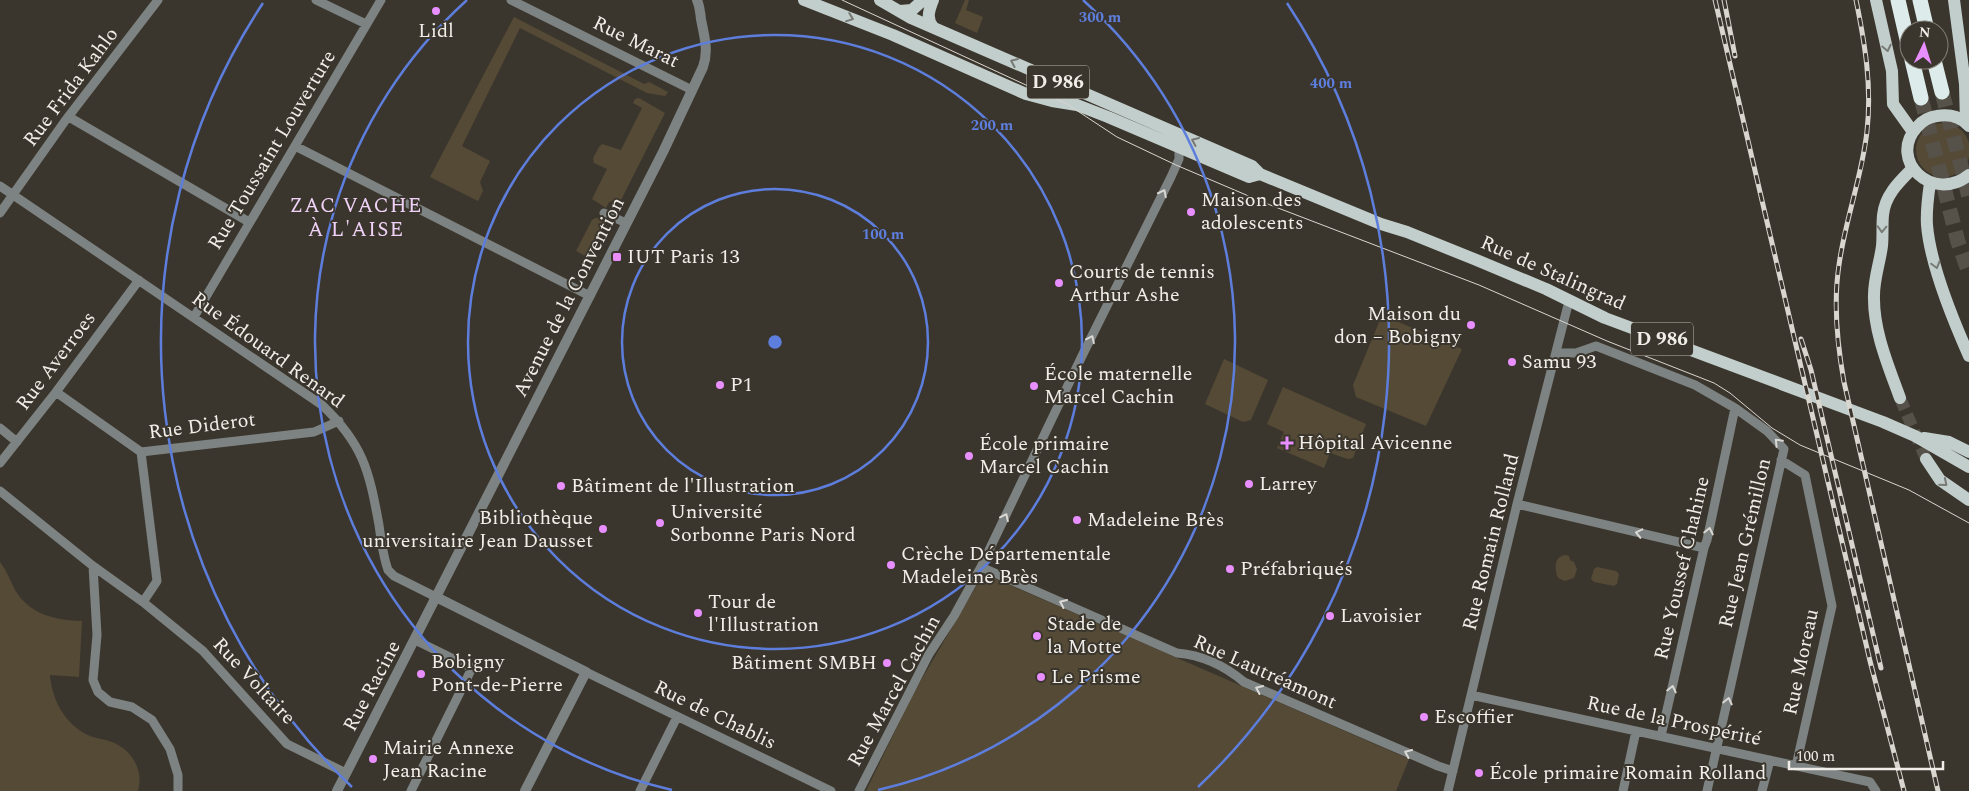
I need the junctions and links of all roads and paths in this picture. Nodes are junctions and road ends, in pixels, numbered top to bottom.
1 (158, 0) edge
2 (316, 0) edge
3 (381, 0) edge
4 (511, 0) edge
5 (804, 0) edge
6 (880, 0) edge
7 (923, 0) edge
8 (933, 0) edge
9 (1876, 0) edge
10 (1898, 0) edge
11 (1920, 0) edge
12 (1954, 0) edge
13 (700, 2) edge
14 (900, 11) junction
15 (1903, 20) edge
16 (1925, 20) edge
17 (366, 24) junction
18 (934, 27) junction
19 (1914, 70) edge
20 (1936, 70) edge
21 (692, 90) junction
22 (1965, 90) junction
23 (1942, 92) tunnel mouth
24 (1920, 98) tunnel mouth
25 (1945, 115) junction
26 (69, 116) junction
27 (1968, 124) edge
28 (1173, 132) junction
29 (1913, 132) junction
30 (295, 146) junction
31 (1179, 148) junction
32 (1913, 168) junction
33 (1260, 174) junction
34 (1969, 175) edge
35 (1930, 183) junction
36 (0, 186) edge
37 (13, 196) junction
38 (0, 213) edge
39 (604, 213) dead end
40 (249, 222) junction
41 (626, 223) junction
42 (139, 280) junction
43 (590, 296) junction
44 (1569, 302) junction
45 (194, 317) junction
46 (1557, 353) junction
47 (1969, 356) edge
48 (56, 392) junction
49 (1900, 398) tunnel mouth
50 (1735, 408) junction
51 (339, 421) junction
52 (0, 428) edge
53 (17, 442) junction
54 (1947, 448) junction
55 (1969, 450) edge
56 (141, 452) junction
57 (1926, 459) tunnel mouth
58 (1781, 460) junction
59 (0, 463) edge
60 (1969, 467) edge
61 (0, 491) edge
62 (1969, 500) edge
63 (1517, 504) junction
64 (1704, 548) junction
65 (93, 566) junction
66 (981, 567) junction
67 (436, 597) junction
68 (143, 602) junction
69 (415, 640) junction
70 (586, 672) junction
71 (1471, 695) junction
72 (677, 717) junction
73 (1636, 731) junction
74 (1661, 736) junction
75 (1717, 748) junction
76 (1770, 760) junction
77 (1796, 766) junction
78 (1453, 771) junction
79 (346, 773) junction
80 (178, 791) edge
81 (337, 791) edge
82 (410, 791) edge
83 (525, 791) edge
84 (640, 791) edge
85 (829, 791) edge
86 (859, 791) edge
87 (1448, 791) edge
88 (1622, 791) edge
89 (1707, 791) edge
90 (1762, 791) edge
91 (1876, 791) edge

1 - 26 street, Rue Frida Kahlo
2 - 17 street
3 - 17 street, Rue Toussaint Louverture
4 - 21 street, Rue Marat
5 -> 31 main road, Rue de Stalingrad / D 986
6 - 14 main road, Rue de Stalingrad / D 986
7 - 14 main road
8 - 18 main road
9 -> 29 main road
10 - 15 highway
11 - 16 highway
12 - 22 main road
13 - 21 street, Avenue de la Convention
14 - 18 main road, Rue de Stalingrad / D 986
17 - 30 street, Rue Toussaint Louverture
28 -> 18 main road, Rue de Stalingrad / D 986
19 - 24 highway
20 - 23 highway
21 - 41 street, Avenue de la Convention
22 - 25 main road
22 - 27 main road
25 - 27 main road
25 - 29 main road
26 - 37 street, Rue Frida Kahlo
26 - 40 street
28 - 31 main road
33 -> 28 main road, Rue de Stalingrad / D 986
29 - 32 main road
30 - 40 street, Rue Toussaint Louverture
30 - 43 street
31 - 33 main road, Rue de Stalingrad / D 986
66 -> 31 street, Rue Marcel Cachin
32 - 35 main road
32 -> 49 main road
33 - 44 main road, Rue de Stalingrad / D 986
34 - 35 main road
35 -> 47 main road
36 - 37 street, Rue Édouard Renard
37 - 38 street, Rue Frida Kahlo
37 - 42 street, Rue Édouard Renard
39 - 41 street
40 - 45 street, Rue Toussaint Louverture
41 - 43 street, Avenue de la Convention
42 - 45 street, Rue Édouard Renard
42 - 48 street, Rue Averroes
43 - 67 street, Avenue de la Convention
44 - 46 street, Rue Romain Rolland
44 - 54 main road, Rue de Stalingrad / D 986
45 - 51 street, Rue Édouard Renard
46 - 50 street, Rue Jean Grémillon
46 - 63 street, Rue Romain Rolland
48 - 53 street, Rue Averroes
48 - 56 street, Rue Diderot
58 -> 50 street, Rue Jean Grémillon
64 -> 50 street, Rue Youssef Chahine
51 - 56 street, Rue Diderot
51 - 67 street, Rue Édouard Renard
52 - 53 street
53 - 59 street, Rue Averroes
54 - 55 main road, Rue de Stalingrad
54 - 60 main road, Rue de Stalingrad / D 986
56 - 68 street
57 -> 62 main road
75 -> 58 street, Rue Jean Grémillon
58 - 77 street, Rue Moreau
61 - 65 street, Rue Voltaire
64 -> 63 street
63 - 71 street, Rue Romain Rolland
74 -> 64 street, Rue Youssef Chahine
65 - 68 street, Rue Voltaire
65 - 80 street
78 -> 66 street, Rue Lautréamont
66 - 86 street, Rue Marcel Cachin
67 - 69 street, Rue Racine
67 - 70 street
68 - 79 street, Rue Voltaire
69 - 79 street, Rue Racine
69 - 82 street
70 - 72 street, Rue de Chablis
70 - 83 street
71 - 73 street, Rue de la Prospérité
71 - 78 street, Rue Romain Rolland
72 - 84 street
72 - 85 street, Rue de Chablis
73 - 74 street, Rue de la Prospérité
73 - 88 street
74 - 75 street, Rue de la Prospérité
75 - 76 street, Rue de la Prospérité
75 - 89 street, Rue Jean Grémillon
76 - 77 street, Rue de la Prospérité
76 - 90 street
77 - 91 street, Rue de la Prospérité
78 - 87 street, Rue Romain Rolland
79 - 81 street, Rue Racine

